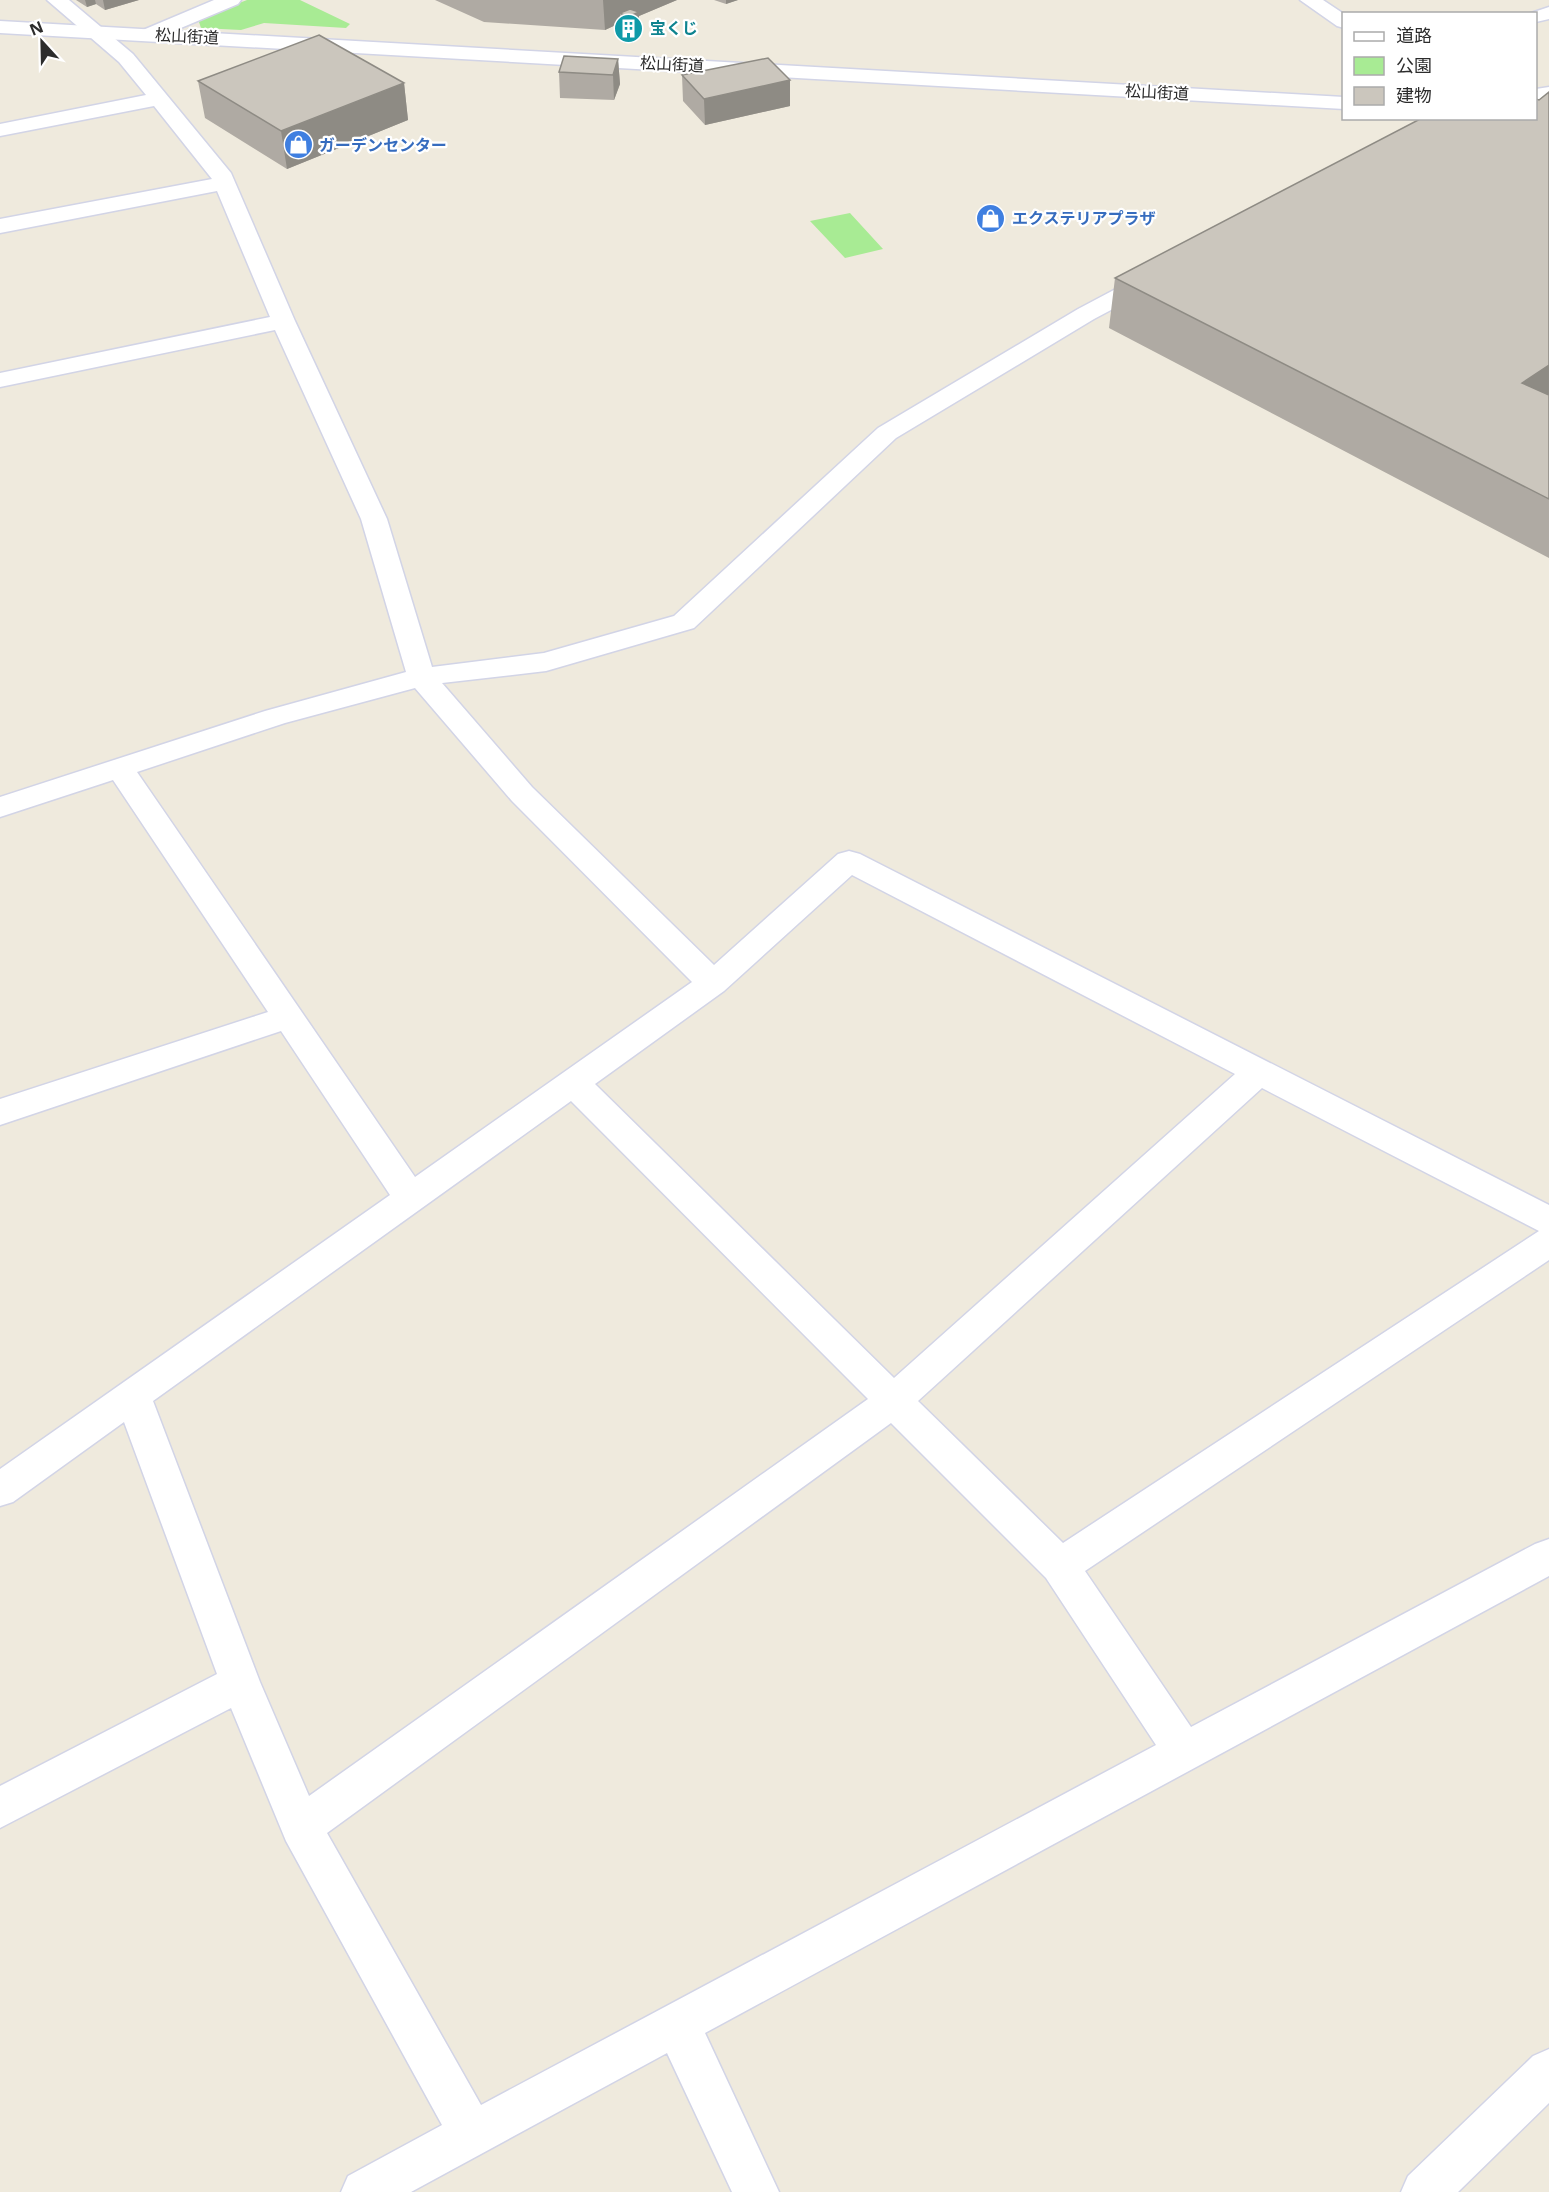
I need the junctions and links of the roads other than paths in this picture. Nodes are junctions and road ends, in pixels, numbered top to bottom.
1 (57, 0) edge
2 (231, 0) edge
3 (1310, 0) edge
4 (1342, 21) edge
5 (0, 27) edge
6 (95, 32) junction
7 (150, 34) junction
8 (157, 99) junction
9 (1342, 103) edge
10 (0, 130) edge
11 (224, 183) junction
12 (0, 226) edge
13 (1168, 271) edge
14 (283, 321) junction
15 (0, 380) edge
16 (421, 677) junction
17 (119, 767) junction
18 (0, 807) edge
19 (713, 983) junction
20 (288, 1017) junction
21 (1259, 1072) junction
22 (573, 1083) junction
23 (0, 1112) edge
24 (411, 1198) junction
25 (1549, 1221) edge
26 (1549, 1242) edge
27 (133, 1397) junction
28 (893, 1401) junction
29 (0, 1490) edge
30 (1549, 1556) edge
31 (1060, 1566) junction
32 (240, 1682) junction
33 (1184, 1752) junction
34 (0, 1808) edge
35 (301, 1827) junction
36 (677, 2024) junction
37 (1549, 2072) edge
38 (471, 2134) junction
39 (364, 2192) edge
40 (756, 2192) edge
41 (1424, 2192) edge

1 - 6 street
2 - 7 street
3 - 4 street
5 - 6 street, 松山街道
6 - 7 street, 松山街道
6 - 8 street
7 - 9 street, 松山街道
8 - 10 street
8 - 11 street
11 - 12 street
11 - 14 street
13 - 16 street
14 - 15 street
14 - 16 street
16 - 17 street
16 - 19 street
17 - 18 street
17 - 20 street
19 - 21 street
19 - 22 street
20 - 23 street
20 - 24 street
21 - 25 street
21 - 28 street
22 - 24 street
22 - 28 street
24 - 27 street
26 - 31 street
27 - 29 street
27 - 32 street
28 - 31 street
28 - 35 street
30 - 33 street
31 - 33 street
32 - 34 street
32 - 35 street
33 - 36 street
35 - 38 street
36 - 38 street
36 - 40 street
37 - 41 street
38 - 39 street

